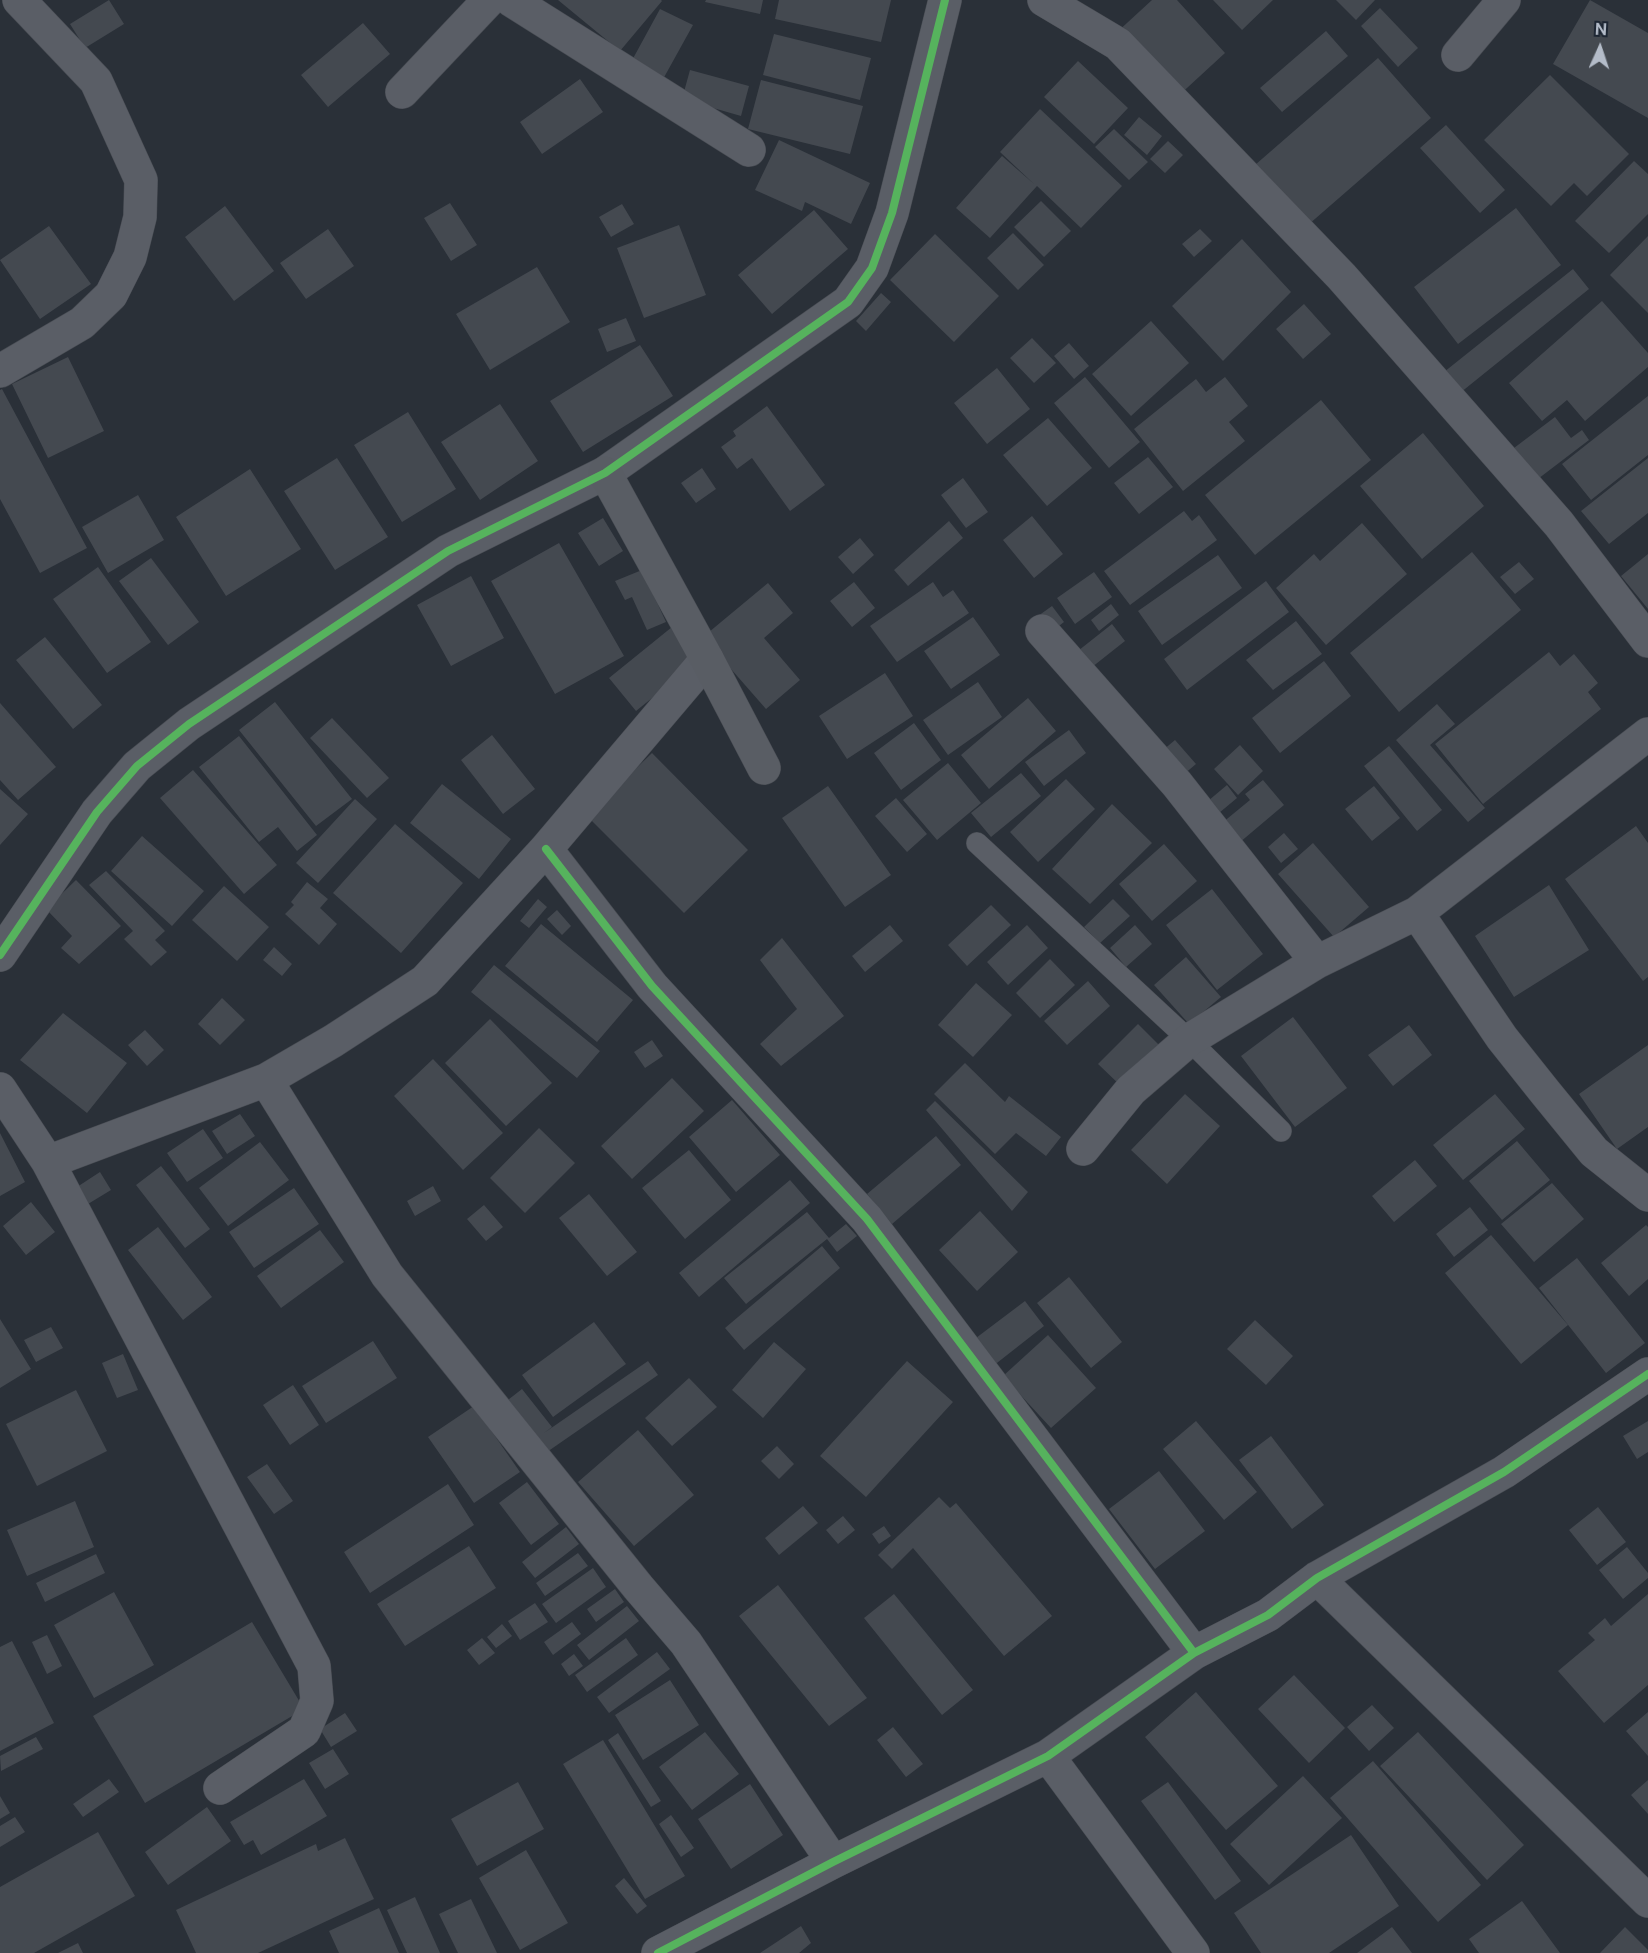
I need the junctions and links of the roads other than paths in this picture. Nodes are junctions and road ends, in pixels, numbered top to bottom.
1 (19, 0) edge
2 (489, 0) edge
3 (511, 0) edge
4 (945, 0) edge
5 (1044, 0) edge
6 (1504, 0) edge
7 (1458, 55) dead end
8 (402, 92) dead end
9 (749, 150) dead end
10 (0, 371) edge
11 (605, 473) junction
12 (1042, 631) dead end
13 (1648, 641) edge
14 (707, 659) junction
15 (1648, 734) edge
16 (764, 768) dead end
17 (977, 843) dead end
18 (546, 849) junction
19 (1417, 913) junction
20 (0, 955) edge
21 (1317, 962) junction
22 (1189, 1040) junction
23 (266, 1080) junction
24 (0, 1089) edge
25 (1281, 1131) dead end
26 (1083, 1149) dead end
27 (48, 1162) junction
28 (1648, 1195) edge
29 (1648, 1374) edge
30 (1317, 1578) junction
31 (1194, 1653) junction
32 (1048, 1756) junction
33 (220, 1788) dead end
34 (833, 1862) junction
35 (1648, 1901) edge
36 (658, 1953) edge
37 (1193, 1953) edge

1 - 10 street
2 - 8 street
3 - 9 street
4 - 11 street
5 - 13 street
6 - 7 street
11 - 14 street
11 - 20 street
12 - 21 street
14 - 16 street
14 - 18 street
15 - 19 street
17 - 22 lane
18 - 23 street
18 - 31 street
19 - 21 street
19 - 28 street
21 - 22 street
22 - 25 lane
22 - 26 street
23 - 27 street
23 - 34 street
24 - 27 street
27 - 33 street
29 - 30 street
30 - 31 street
30 - 35 street
31 - 32 street
32 - 34 street
32 - 37 street
34 - 36 street

